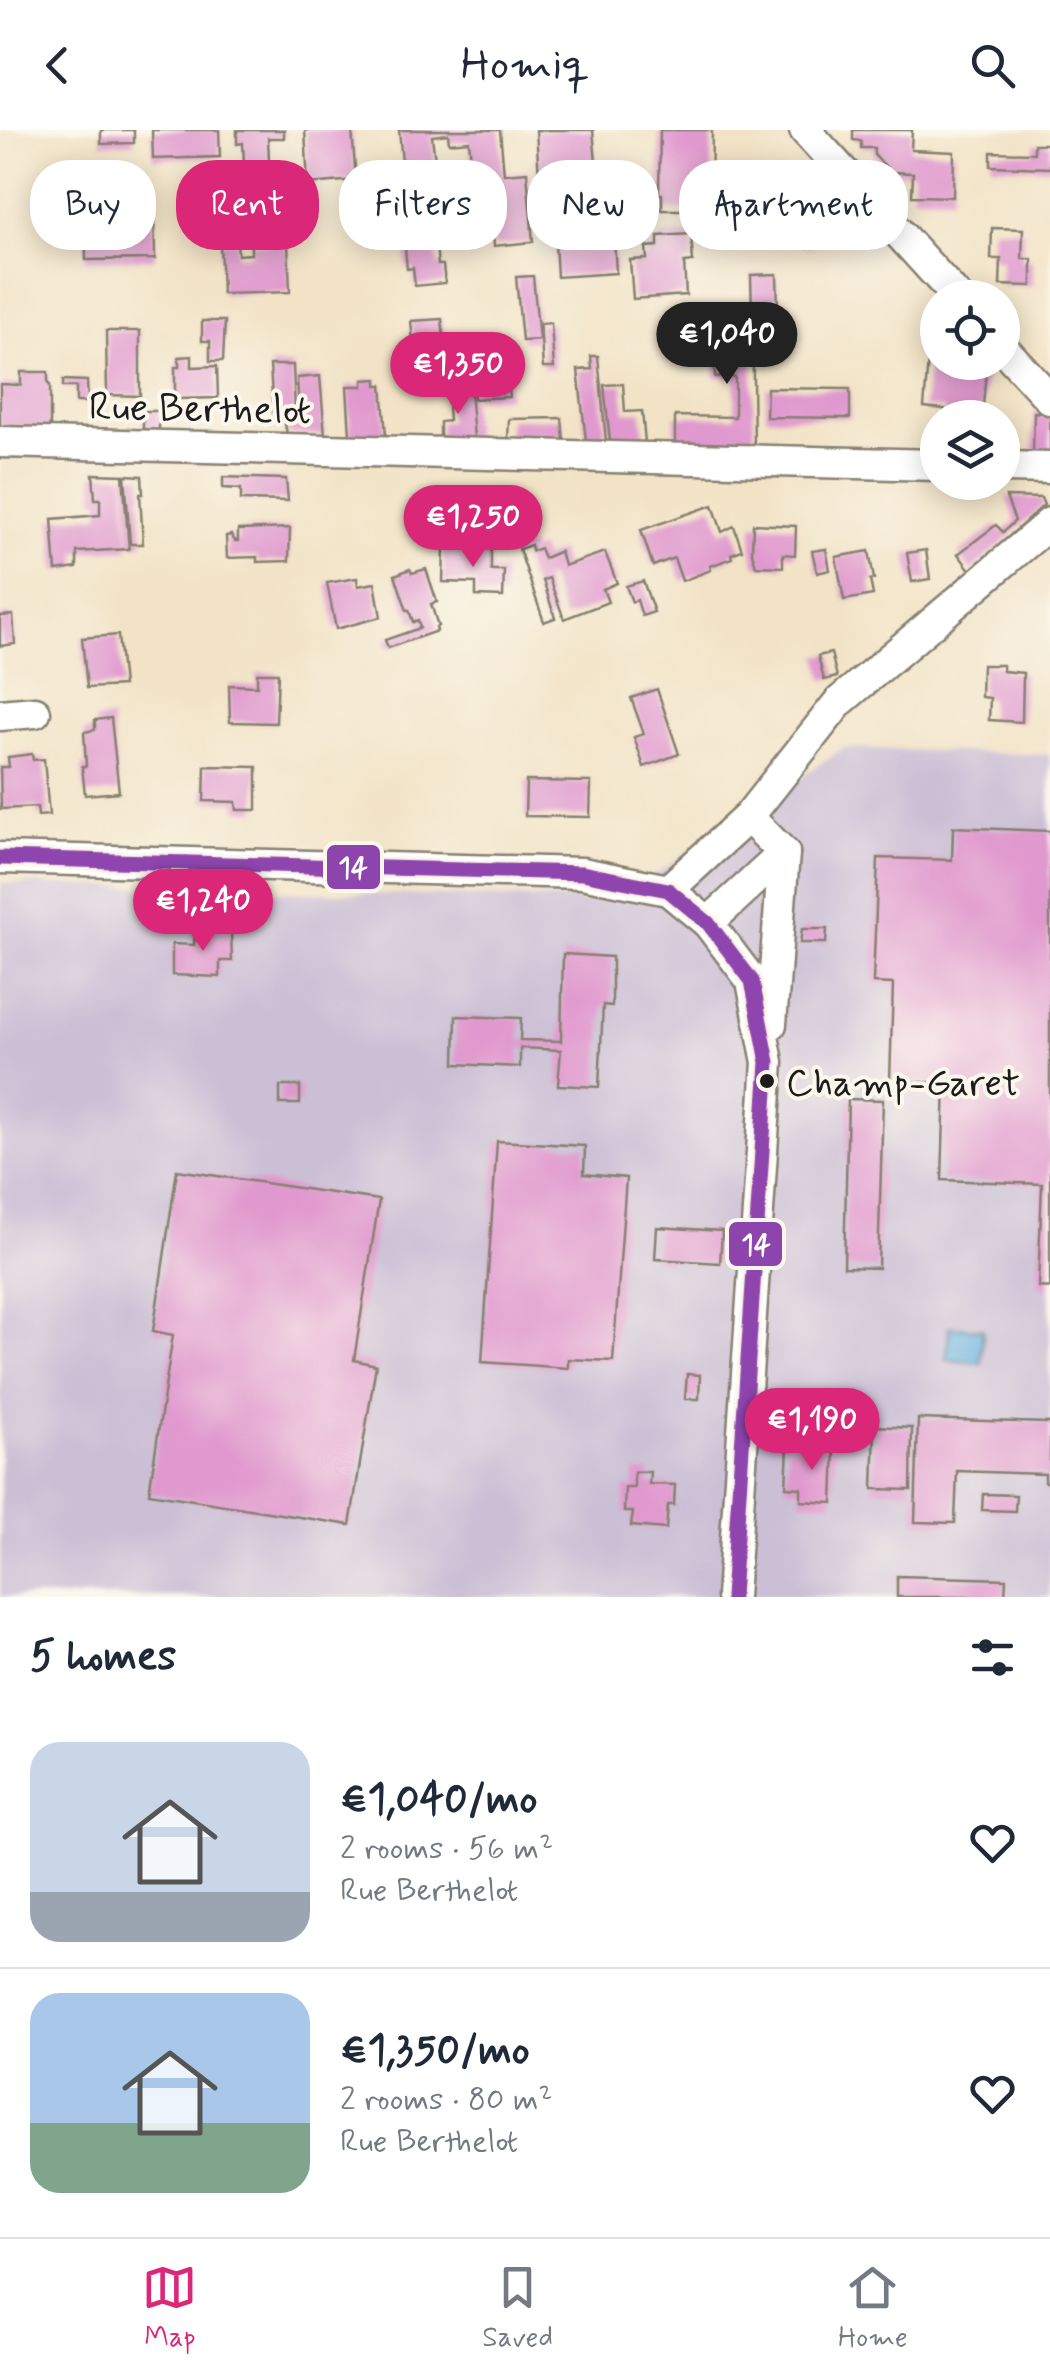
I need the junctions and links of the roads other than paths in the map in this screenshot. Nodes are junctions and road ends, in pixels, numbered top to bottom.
1 (805, 130) edge
2 (942, 280) edge
3 (1020, 366) edge
4 (1050, 399) edge
5 (0, 442) edge
6 (920, 466) edge
7 (1020, 467) edge
8 (1050, 468) edge
9 (1050, 524) edge
10 (35, 712) dead end
11 (0, 715) edge
12 (748, 817) junction
13 (784, 853) junction
14 (0, 858) edge
15 (668, 890) junction
16 (708, 924) junction
17 (768, 1062) junction
18 (732, 1597) edge

1 - 2 street
3 - 4 street
5 - 6 street, Rue Berthelot
7 - 8 street
9 - 12 street
10 - 11 street
12 - 13 street
12 - 15 street
13 - 16 street
13 - 17 street
14 - 15 street
15 - 16 street
16 - 17 street
17 - 18 street

